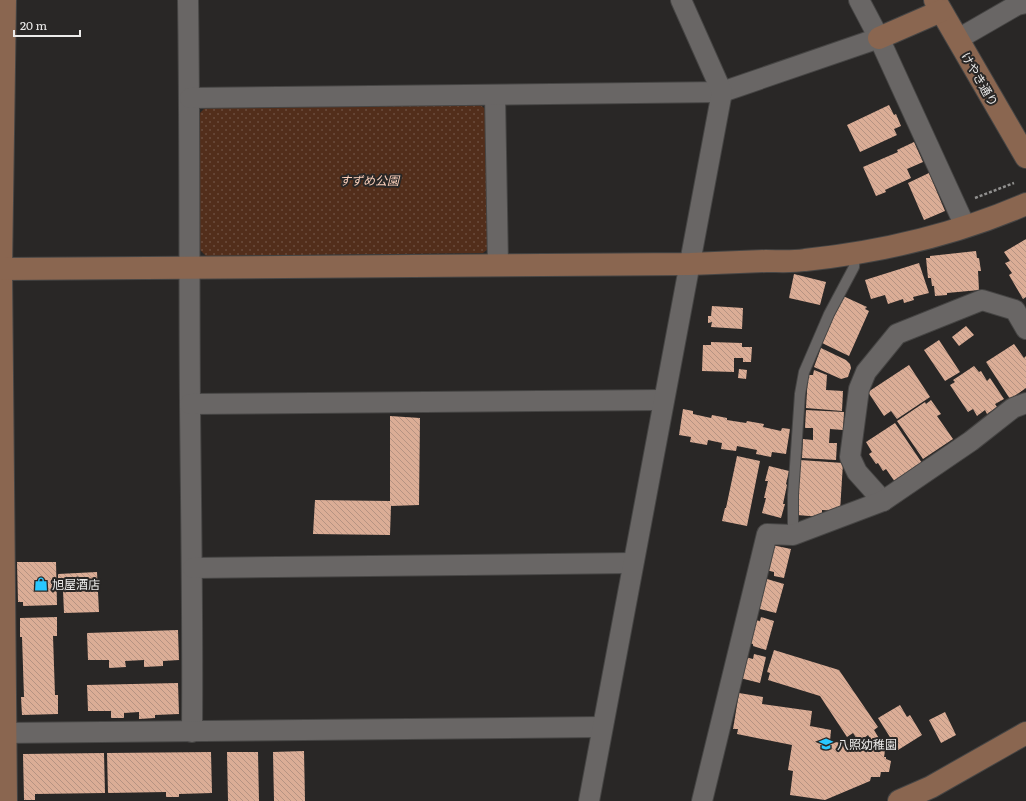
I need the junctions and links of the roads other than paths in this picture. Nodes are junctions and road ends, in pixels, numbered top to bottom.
1 (5, 0) edge
2 (188, 0) edge
3 (681, 0) edge
4 (858, 0) edge
5 (1026, 3) edge
6 (938, 5) edge
7 (879, 38) junction
8 (958, 39) junction
9 (722, 92) junction
10 (495, 95) junction
11 (190, 98) junction
12 (1026, 158) edge
13 (1026, 204) edge
14 (965, 226) junction
15 (855, 253) junction
16 (690, 264) junction
17 (498, 265) junction
18 (190, 268) junction
19 (0, 269) edge
20 (1026, 329) edge
21 (663, 400) junction
22 (1026, 403) edge
23 (190, 404) junction
24 (883, 501) junction
25 (793, 535) junction
26 (633, 563) junction
27 (193, 568) junction
28 (602, 727) junction
29 (192, 732) junction
30 (2, 733) edge
31 (1026, 733) edge
32 (931, 794) edge
33 (6, 801) edge
34 (589, 801) edge
35 (702, 801) edge
36 (900, 801) edge

1 - 19 street
2 - 11 street
3 - 9 street
4 - 7 street
5 - 8 street
6 - 7 street
6 - 8 street, けやき通り
7 - 9 street
7 - 14 street
8 - 12 street, けやき通り
9 - 10 street
9 - 16 street
10 - 11 street
10 - 17 street
11 - 18 street
13 - 14 street
14 - 15 street
15 - 16 street
15 - 25 lane
16 - 17 street
16 - 21 street
17 - 18 street
18 - 19 street
18 - 23 street
19 - 30 street
20 - 24 street
21 - 23 street
21 - 26 street
22 - 24 street
23 - 27 street
24 - 25 street
25 - 35 street
26 - 27 street
26 - 28 street
27 - 29 street
28 - 29 street
28 - 34 street
29 - 30 street
30 - 33 street
31 - 32 street
32 - 36 street

